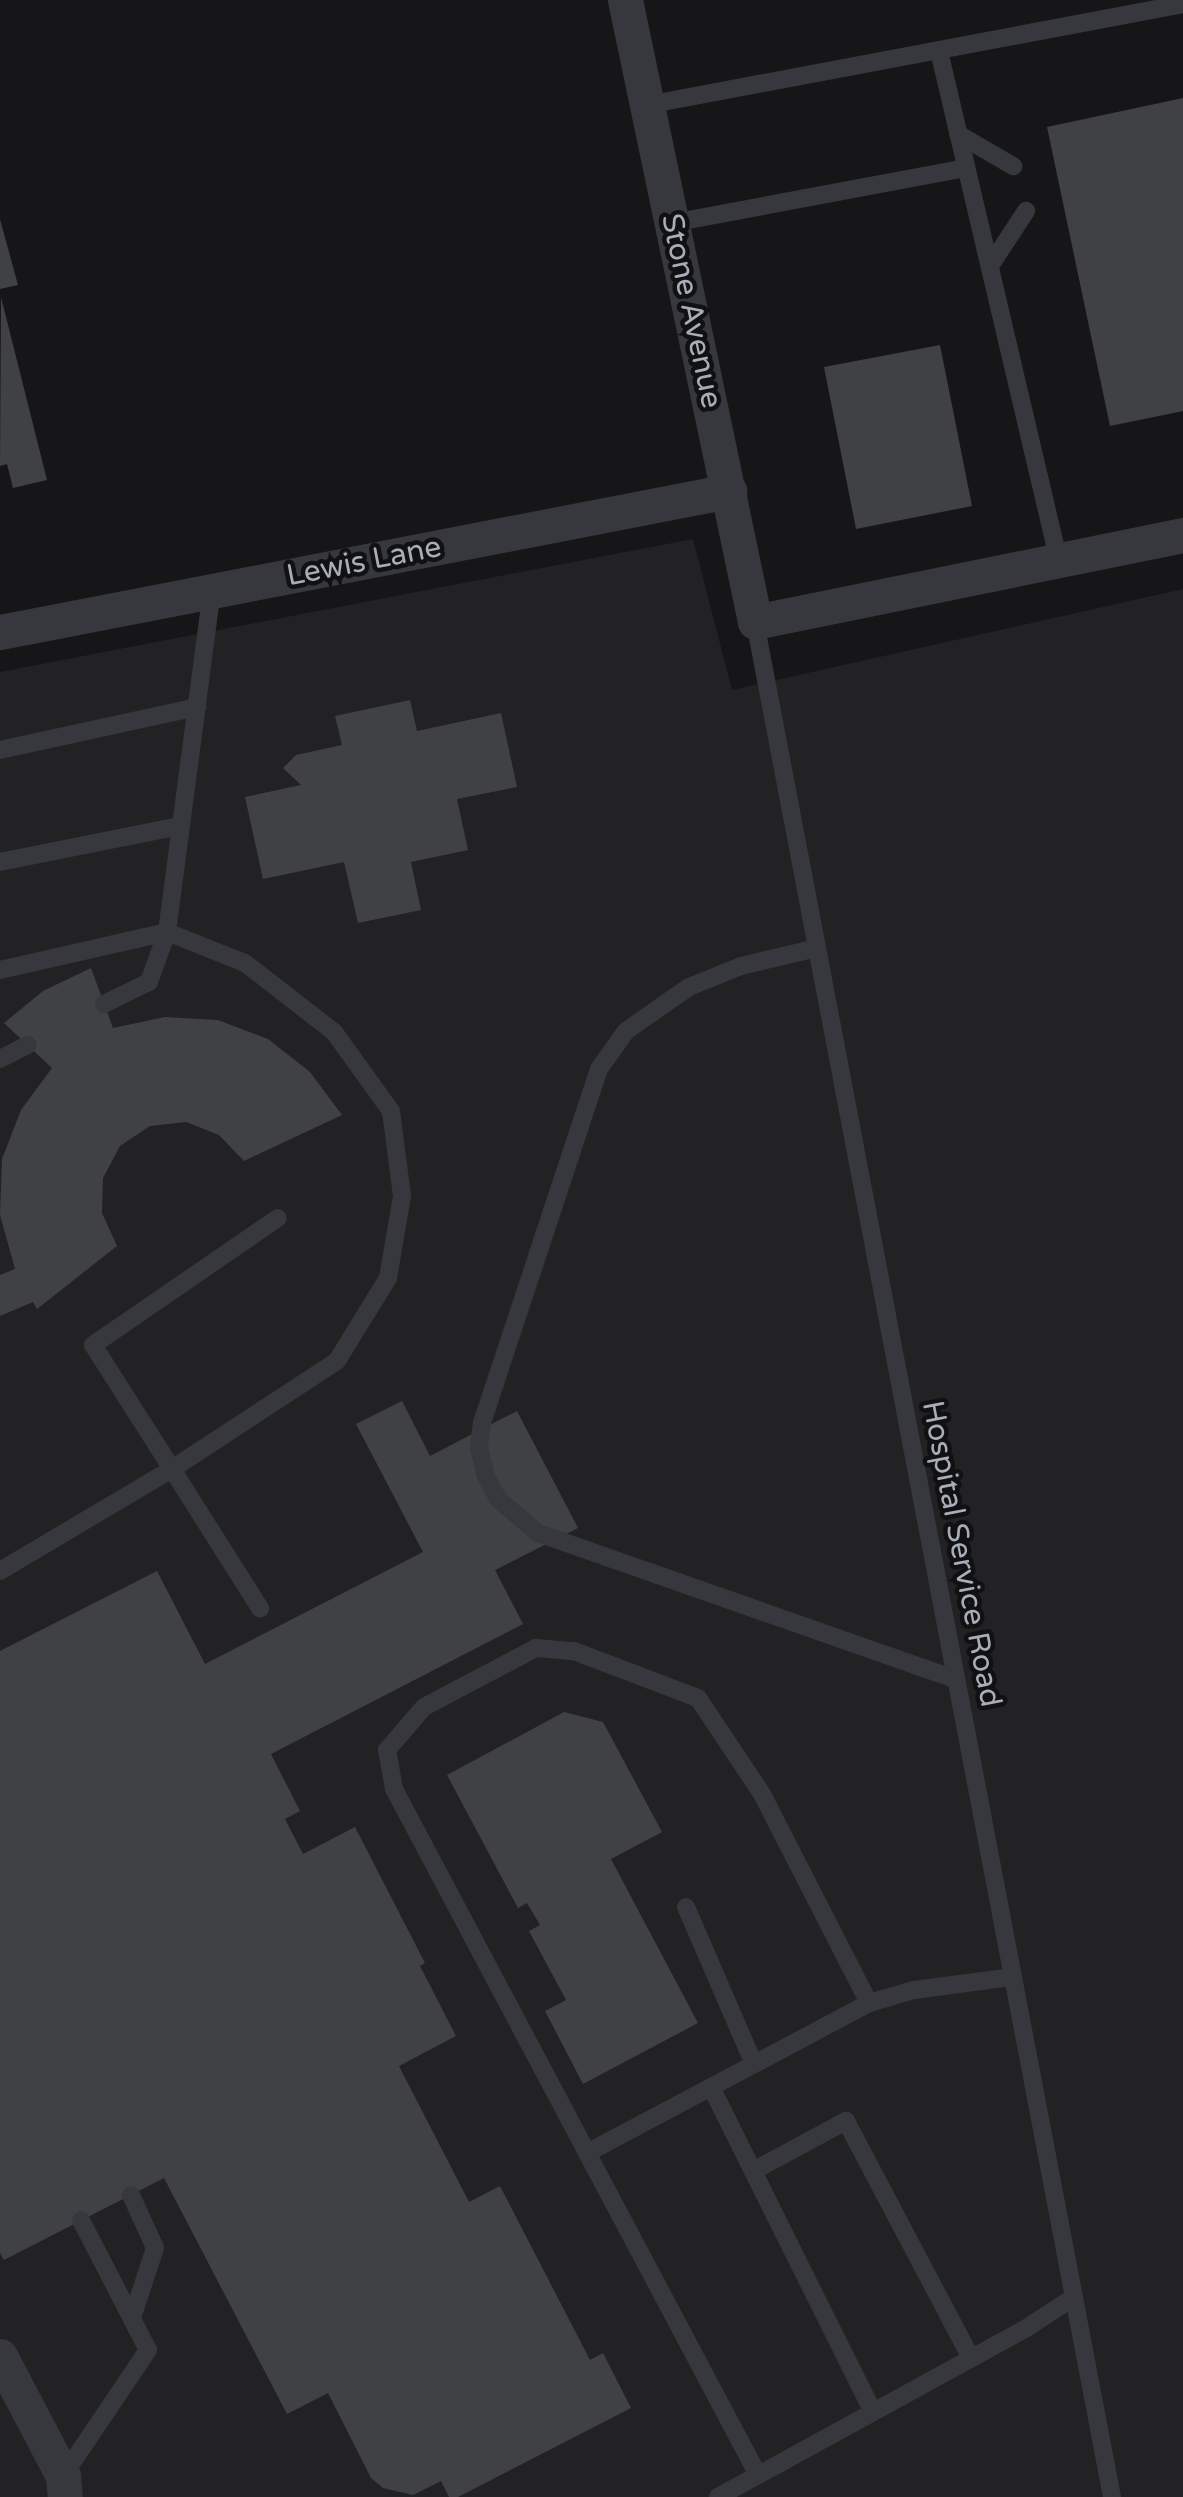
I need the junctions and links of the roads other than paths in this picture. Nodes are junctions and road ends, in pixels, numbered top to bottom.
1 (624, 0) edge
2 (1183, 4) edge
3 (939, 51) junction
4 (647, 105) junction
5 (958, 134) junction
6 (1014, 166) dead end
7 (966, 168) junction
8 (1026, 211) dead end
9 (672, 223) junction
10 (990, 266) junction
11 (729, 491) junction
12 (1183, 536) edge
13 (1059, 562) junction
14 (212, 591) junction
15 (755, 622) junction
16 (0, 632) edge
17 (196, 707) junction
18 (0, 750) edge
19 (180, 826) junction
20 (0, 862) edge
21 (167, 932) junction
22 (817, 948) junction
23 (0, 970) edge
24 (104, 1004) dead end
25 (28, 1045) dead end
26 (0, 1058) edge
27 (278, 1218) dead end
28 (172, 1469) junction
29 (0, 1571) edge
30 (260, 1608) dead end
31 (956, 1679) junction
32 (686, 1907) dead end
33 (1013, 1978) junction
34 (869, 2002) junction
35 (754, 2064) junction
36 (711, 2087) junction
37 (587, 2153) junction
38 (753, 2171) junction
39 (131, 2195) dead end
40 (81, 2220) dead end
41 (1074, 2297) junction
42 (132, 2318) junction
43 (0, 2356) edge
44 (971, 2358) junction
45 (873, 2412) junction
46 (758, 2475) junction
47 (64, 2486) edge
48 (718, 2497) edge
49 (1112, 2497) edge

1 - 4 street, Stone Avenue
2 - 3 lane
3 - 4 lane
3 - 5 lane
4 - 9 street, Stone Avenue
5 - 6 lane
5 - 7 lane
7 - 9 lane
7 - 10 lane
8 - 10 lane
9 - 11 street, Stone Avenue
10 - 13 lane
11 - 14 street, Lewis Lane
11 - 15 street, Stone Avenue
12 - 13 street
13 - 15 street
14 - 16 street, Lewis Lane
14 - 17 lane
15 - 22 lane, Hospital Service Road
17 - 18 lane
17 - 19 lane
19 - 20 lane
19 - 21 lane
21 - 23 lane
21 - 24 lane
21 - 28 lane
22 - 31 lane, Hospital Service Road
22 - 31 lane
25 - 26 lane
27 - 28 lane
28 - 29 lane
28 - 30 lane
31 - 33 lane, Hospital Service Road
32 - 35 lane
33 - 34 lane
33 - 41 lane, Hospital Service Road
34 - 35 lane
34 - 37 lane
35 - 36 lane
36 - 37 lane
36 - 38 lane
37 - 46 lane
38 - 44 lane
38 - 45 lane
39 - 42 lane
40 - 42 lane
41 - 44 lane
41 - 49 lane, Hospital Service Road
42 - 47 lane
43 - 47 street
44 - 45 lane
45 - 46 lane
46 - 48 lane

